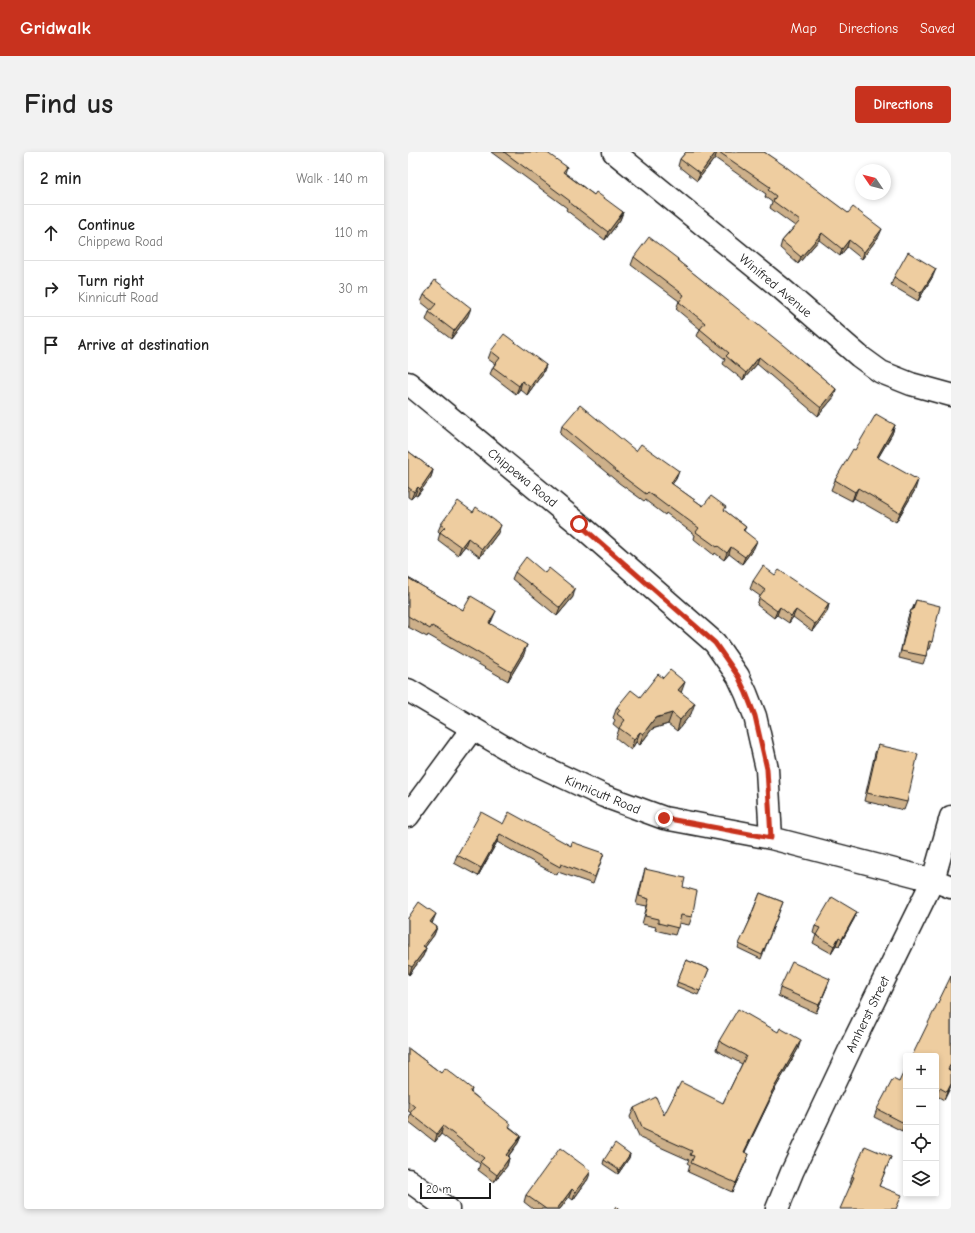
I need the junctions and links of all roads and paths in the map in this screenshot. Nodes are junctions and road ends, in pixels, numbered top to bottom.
1 (614, 152) edge
2 (408, 384) edge
3 (951, 395) edge
4 (408, 690) edge
5 (472, 729) junction
6 (408, 816) edge
7 (951, 817) edge
8 (771, 838) junction
9 (942, 884) edge
10 (408, 1180) edge
11 (448, 1209) edge
12 (777, 1209) edge

1 - 3 street, Winifred Avenue
2 - 8 street, Chippewa Road
4 - 5 street, Kinnicutt Road
5 - 6 street
5 - 8 street, Kinnicutt Road
7 - 9 street, Amherst Street
8 - 9 street, Kinnicutt Road
9 - 12 street, Amherst Street
10 - 11 street

